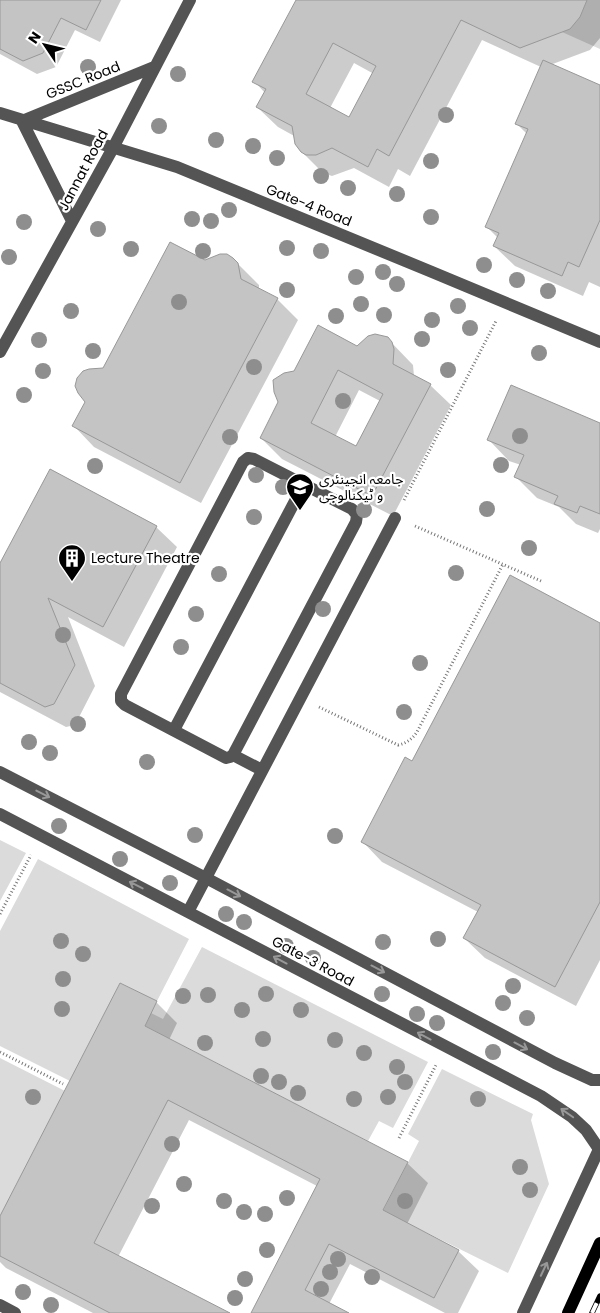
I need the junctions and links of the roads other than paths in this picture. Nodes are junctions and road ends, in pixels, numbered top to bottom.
1 (190, 0) edge
2 (154, 67) junction
3 (0, 113) edge
4 (22, 121) junction
5 (113, 148) junction
6 (72, 222) junction
7 (600, 342) edge
8 (0, 352) edge
9 (304, 484) junction
10 (395, 518) road end
11 (174, 730) junction
12 (233, 755) junction
13 (262, 770) junction
14 (0, 772) edge
15 (0, 814) edge
16 (206, 878) junction
17 (188, 912) junction
18 (600, 1080) edge
19 (599, 1148) edge
20 (600, 1243) edge
21 (0, 1305) edge
22 (15, 1313) edge
23 (523, 1313) edge
24 (568, 1313) edge

1 - 2 street, Jannat Road
2 - 4 street, GSSC Road
2 - 5 street, Jannat Road
3 - 4 street, Gate-4 Road
4 - 5 street, Gate-4 Road
4 - 6 street
5 - 6 street, Jannat Road
5 - 7 street, Gate-4 Road
6 - 8 street, Jannat Road
9 - 11 street
9 - 11 street
9 - 12 street
10 - 13 street
11 - 12 street
12 - 13 street
13 - 16 street
14 -> 16 street
17 -> 15 street, Gate-3 Road
16 - 17 street
16 -> 18 street
19 -> 17 street, Gate-3 Road
23 -> 19 street
20 - 24 main road
21 - 22 street

